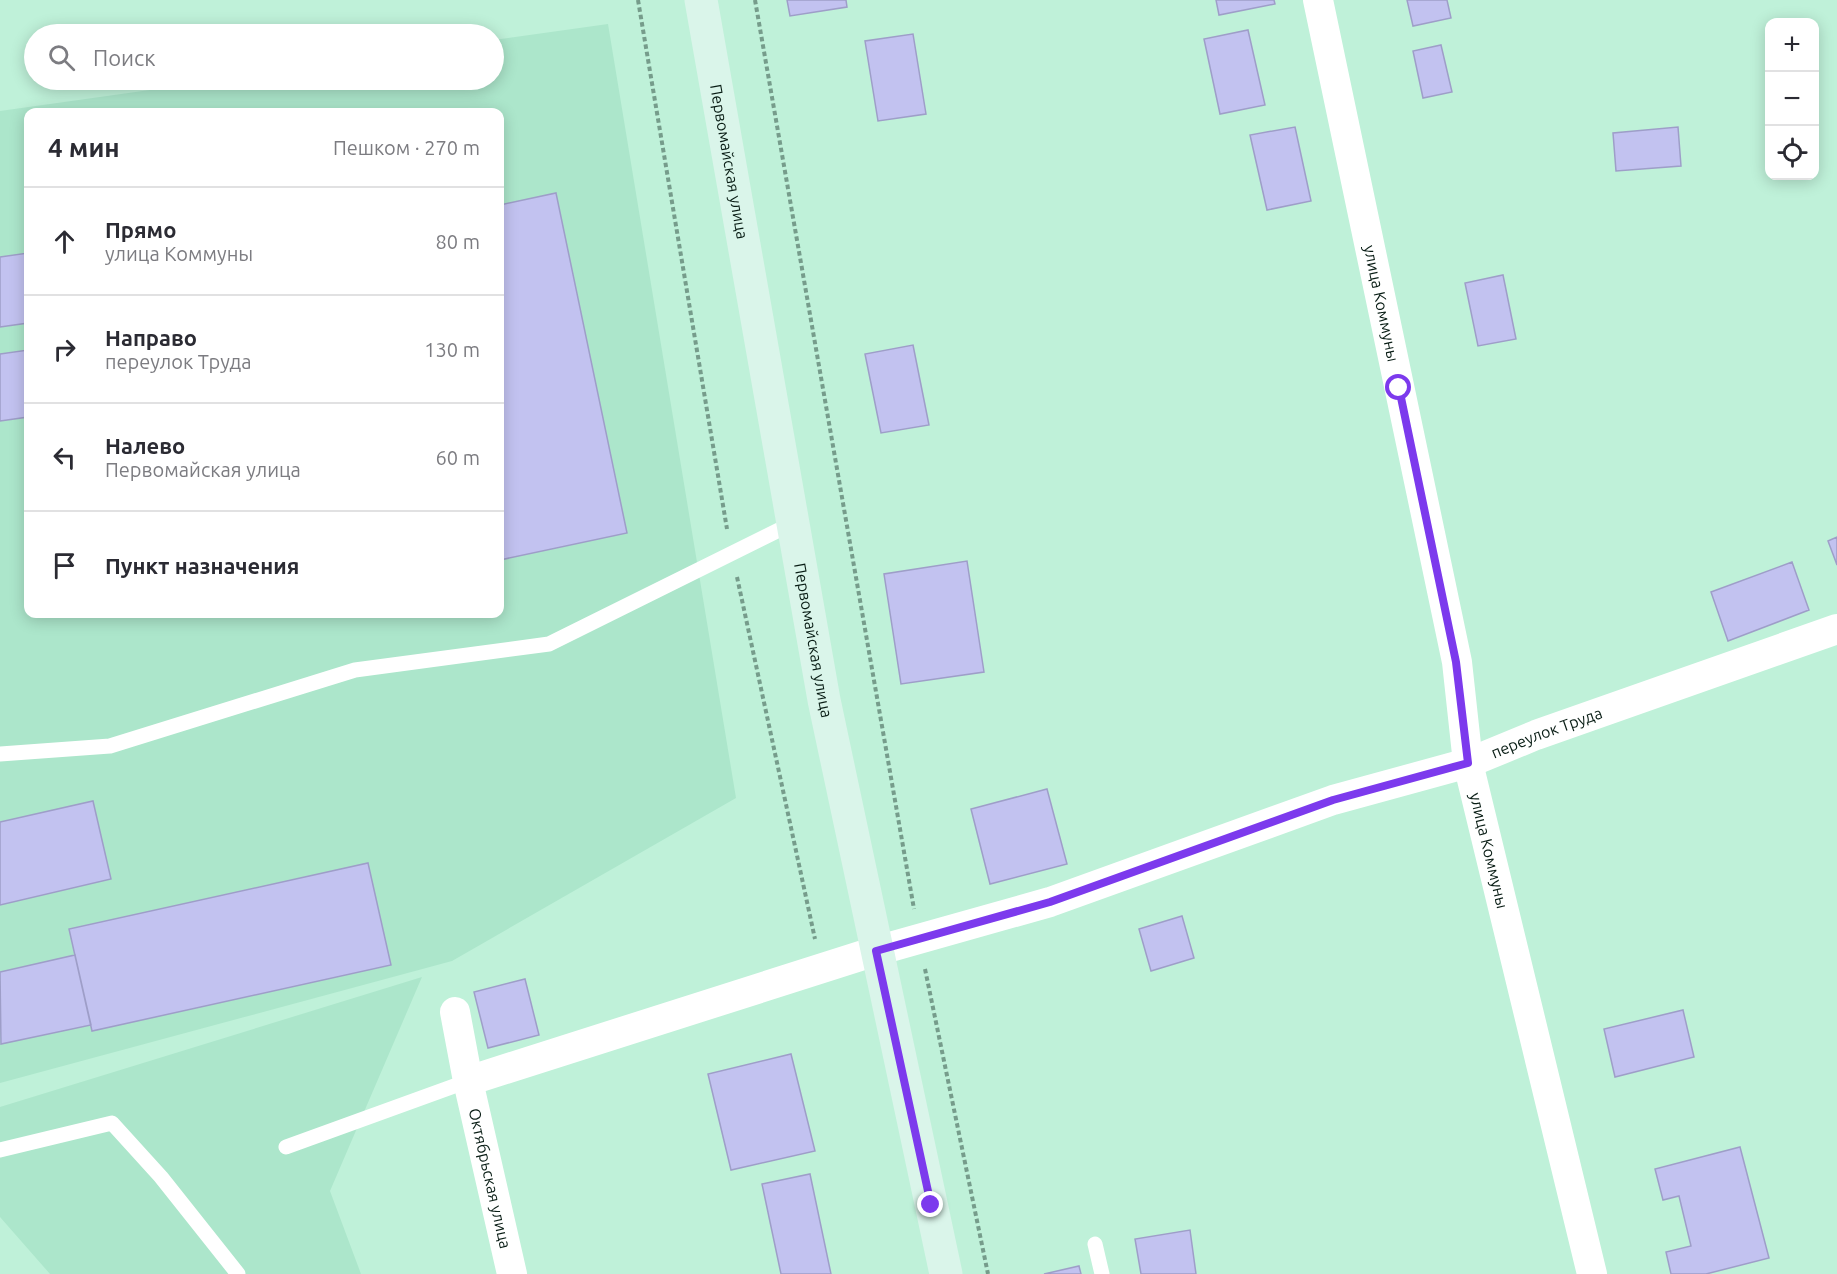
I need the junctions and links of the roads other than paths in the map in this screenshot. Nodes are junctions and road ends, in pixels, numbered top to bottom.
1 (701, 0) edge
2 (1318, 0) edge
3 (793, 523) junction
4 (1837, 629) edge
5 (0, 754) edge
6 (1468, 763) junction
7 (876, 951) junction
8 (455, 1012) dead end
9 (468, 1082) junction
10 (286, 1147) dead end
11 (0, 1150) edge
12 (1095, 1244) dead end
13 (238, 1274) edge
14 (512, 1274) edge
15 (946, 1274) edge
16 (1102, 1274) edge
17 (1592, 1274) edge

1 - 3 main road, Первомайская улица
2 - 6 street, улица Коммуны
3 - 5 lane
3 - 7 main road, Первомайская улица
4 - 6 street, переулок Труда
6 - 7 street, переулок Труда
6 - 17 street, улица Коммуны
7 - 9 street, переулок Труда
7 - 15 main road, Первомайская улица
8 - 9 street, Октябрьская улица
9 - 10 lane
9 - 14 street, Октябрьская улица
11 - 13 lane
12 - 16 lane

